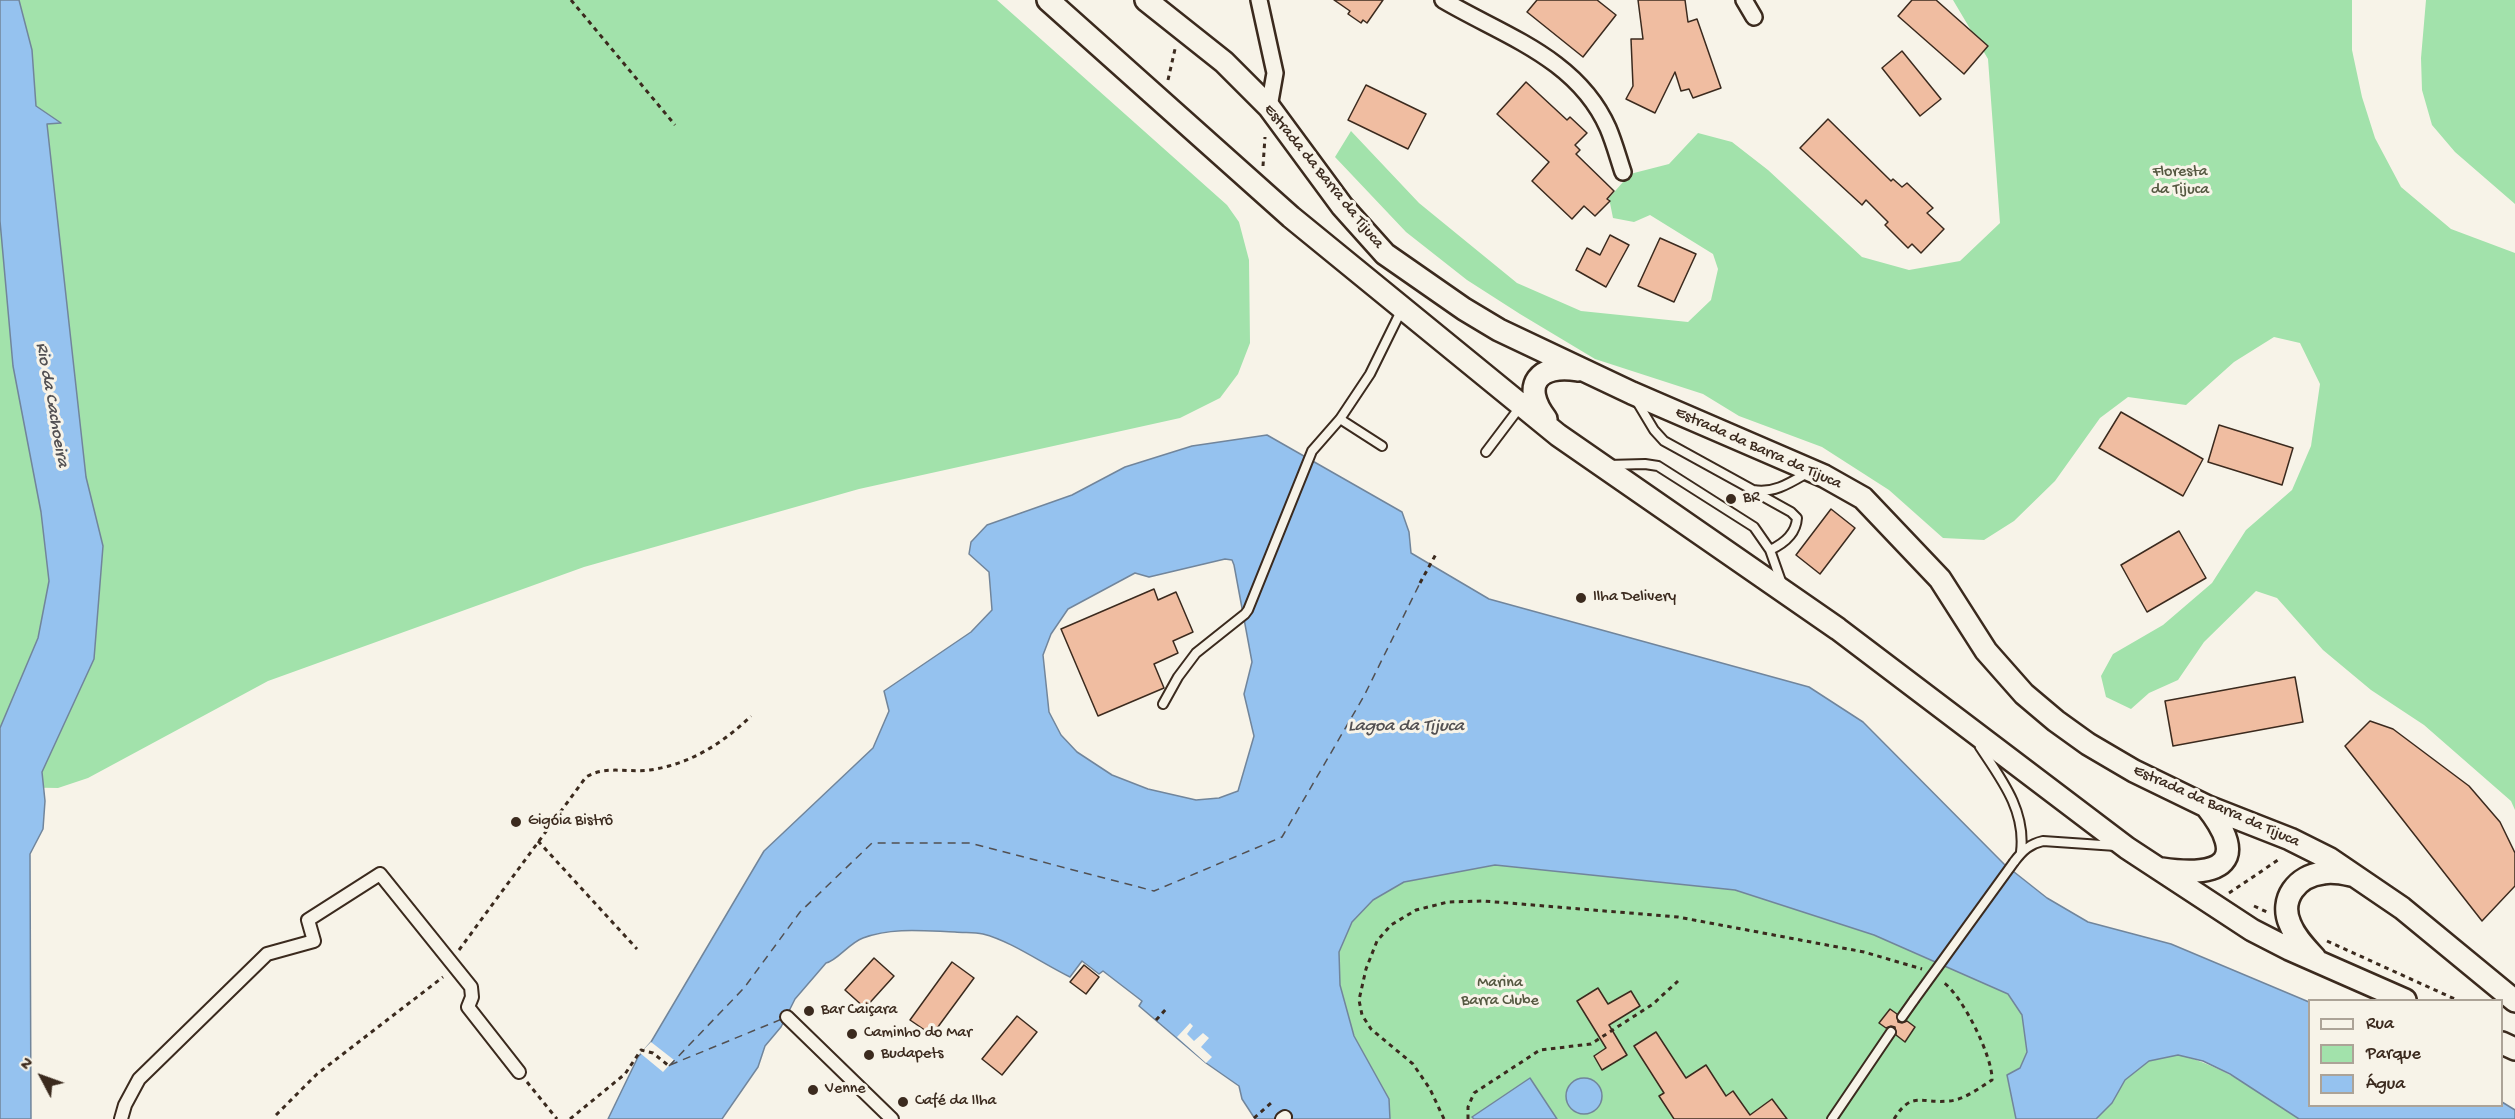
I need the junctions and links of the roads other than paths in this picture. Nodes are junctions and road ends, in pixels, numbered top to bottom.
1 (1048, 0) edge
2 (1146, 0) edge
3 (1259, 0) edge
4 (1443, 0) edge
5 (1744, 0) edge
6 (1754, 17) dead end
7 (1269, 107) junction
8 (1623, 172) dead end
9 (1402, 309) junction
10 (1588, 371) junction
11 (1632, 393) junction
12 (1521, 405) junction
13 (1340, 419) junction
14 (1558, 435) junction
15 (1382, 446) dead end
16 (1486, 452) dead end
17 (1604, 465) junction
18 (1810, 471) junction
19 (1753, 490) junction
20 (1770, 550) junction
21 (1785, 593) junction
22 (1163, 704) dead end
23 (1970, 731) junction
24 (2206, 806) junction
25 (2127, 848) junction
26 (2021, 852) junction
27 (2158, 868) junction
28 (2355, 875) junction
29 (2319, 962) junction
30 (2403, 999) edge
31 (2515, 1001) edge
32 (787, 1017) dead end
33 (1902, 1017) dead end
34 (1891, 1032) dead end
35 (519, 1072) road end
36 (121, 1119) edge
37 (892, 1119) edge
38 (1832, 1119) edge

1 - 9 main road, Estrada da Barra da Tijuca
2 - 7 main road, Estrada da Barra da Tijuca
3 - 7 street
4 - 8 street
5 - 6 street
7 - 10 main road, Estrada da Barra da Tijuca
9 - 12 main road, Estrada da Barra da Tijuca
9 - 13 lane
10 - 11 main road, Estrada da Barra da Tijuca
10 - 14 main road
11 - 18 main road, Estrada da Barra da Tijuca
11 - 19 lane
12 - 14 main road, Estrada da Barra da Tijuca
12 - 16 lane
13 - 15 lane
13 - 22 lane
14 - 17 main road, Estrada da Barra da Tijuca
17 - 20 lane
17 - 21 main road, Estrada da Barra da Tijuca
18 - 19 lane
18 - 24 main road, Estrada da Barra da Tijuca
19 - 20 lane
20 - 21 lane
21 - 23 main road, Estrada da Barra da Tijuca
23 - 25 main road, Estrada da Barra da Tijuca
23 - 26 lane
24 - 27 main road
24 - 28 main road, Estrada da Barra da Tijuca
25 - 26 lane
25 - 27 main road, Estrada da Barra da Tijuca
26 - 33 lane, bridge
27 - 29 main road, Estrada da Barra da Tijuca
28 - 29 main road
28 - 31 main road, Estrada da Barra da Tijuca
29 - 30 main road, Estrada da Barra da Tijuca
32 - 37 street
34 - 38 lane
35 - 36 street

